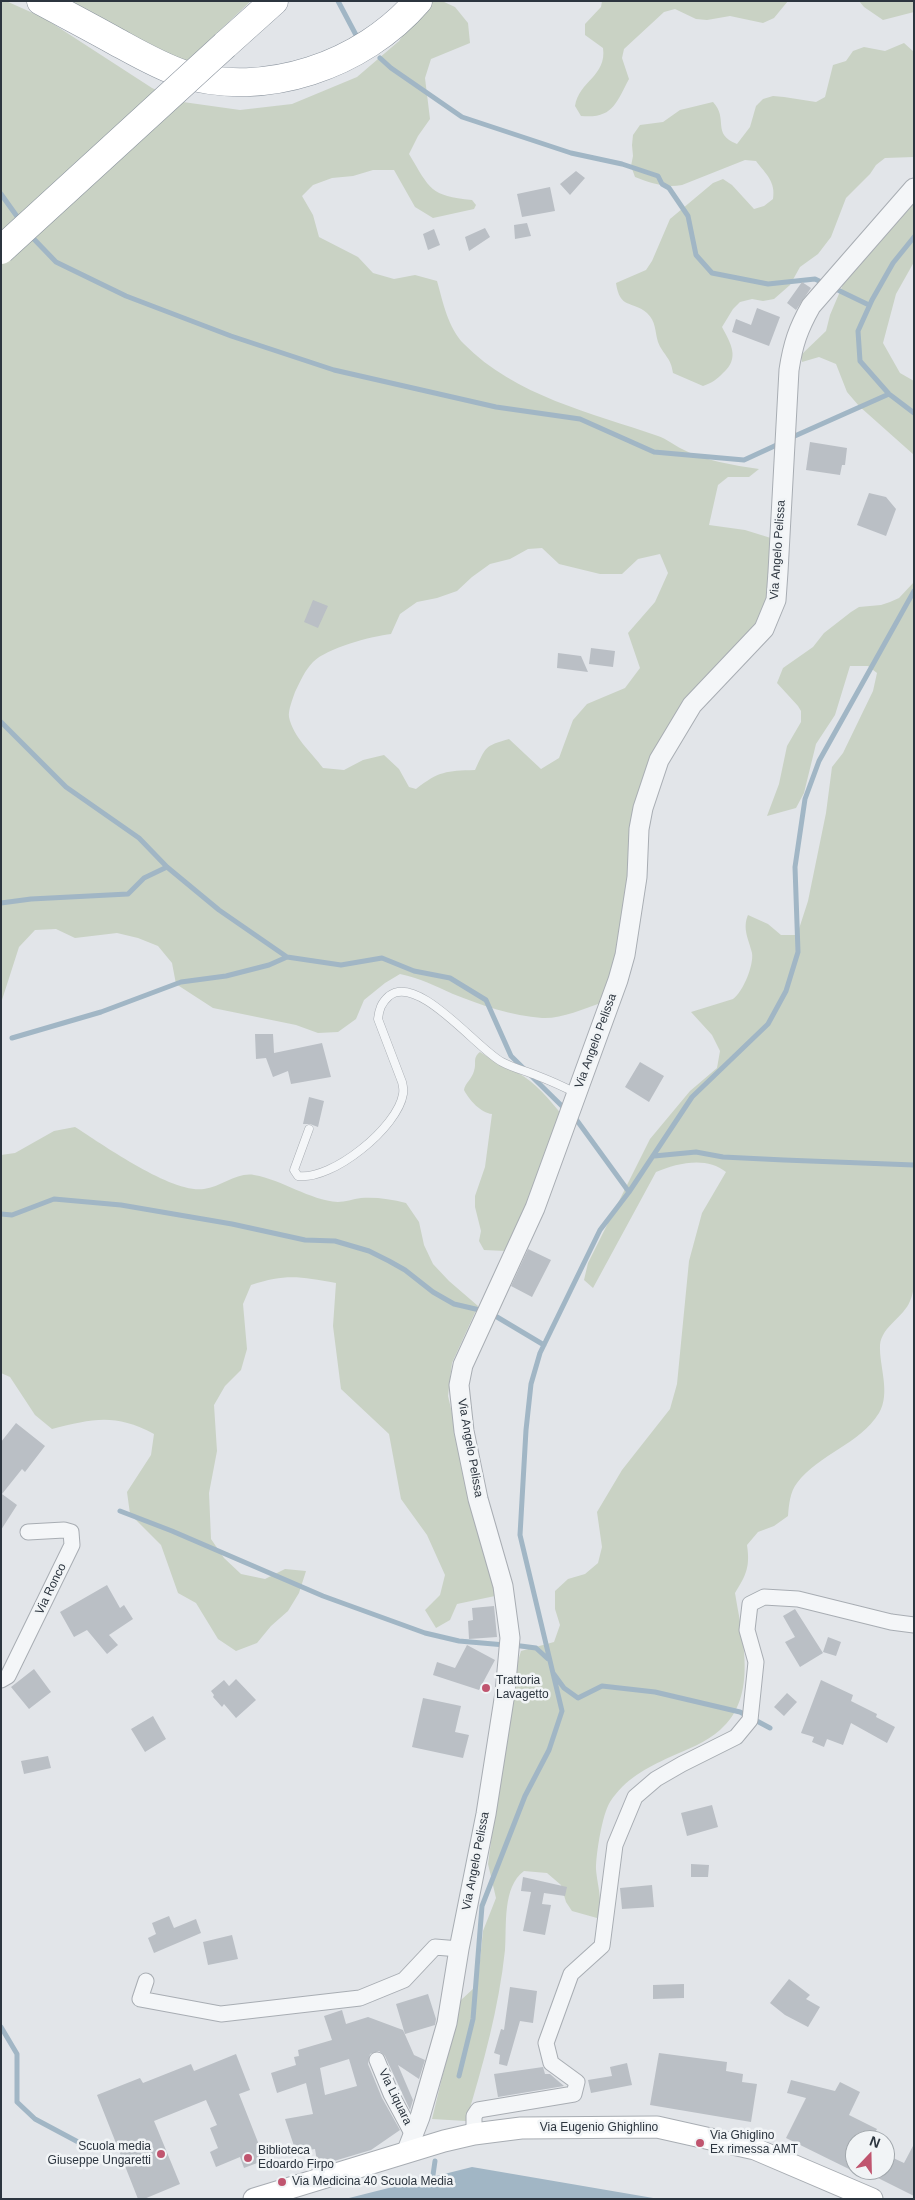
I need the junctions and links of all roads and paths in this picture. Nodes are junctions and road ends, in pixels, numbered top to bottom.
1 (40, 1) edge
2 (274, 1) edge
3 (418, 1) edge
4 (914, 188) edge
5 (1, 250) edge
6 (577, 1093) junction
7 (309, 1129) dead end
8 (28, 1532) dead end
9 (914, 1625) edge
10 (1, 1680) edge
11 (459, 1949) junction
12 (146, 1981) dead end
13 (377, 2060) dead end
14 (474, 2134) junction
15 (410, 2144) junction
16 (254, 2199) edge
17 (872, 2199) edge

1 - 3 highway
2 - 5 highway, bridge
4 - 6 street, Via Angelo Pelissa
6 - 7 lane
6 - 11 street, Via Angelo Pelissa
8 - 10 street, Via Ronco
9 - 14 street
11 - 12 street
11 - 15 street, Via Angelo Pelissa
13 - 15 street, Via Liquara
14 - 15 main road, Via Eugenio Ghighlino
14 - 17 main road, Via Eugenio Ghighlino
15 - 16 main road, Via Eugenio Ghighlino

